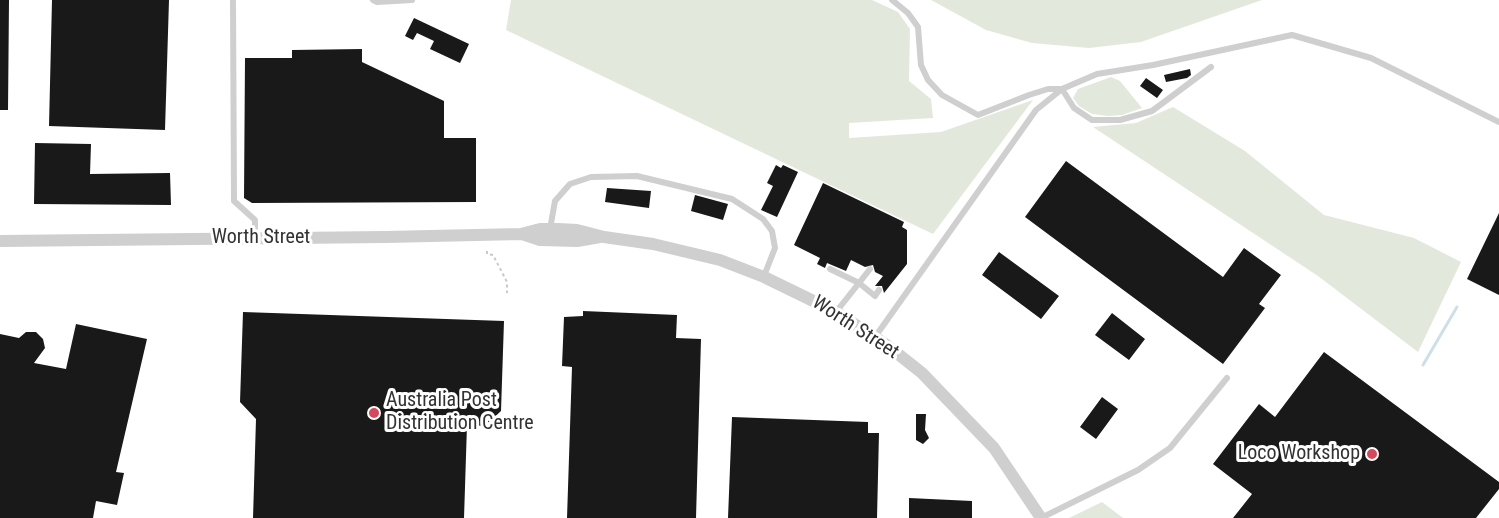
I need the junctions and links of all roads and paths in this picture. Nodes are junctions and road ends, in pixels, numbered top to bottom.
1 (232, 0) edge
2 (373, 0) edge
3 (412, 0) edge
4 (892, 0) edge
5 (1211, 67) dead end
6 (1062, 89) junction
7 (1499, 122) edge
8 (550, 229) junction
9 (521, 234) junction
10 (255, 237) junction
11 (604, 237) junction
12 (0, 241) edge
13 (487, 251) dead end
14 (830, 268) dead end
15 (870, 269) dead end
16 (764, 277) junction
17 (859, 283) junction
18 (879, 290) dead end
19 (507, 293) dead end
20 (836, 312) junction
21 (875, 338) junction
22 (1227, 378) dead end
23 (1041, 518) edge

1 - 10 lane
2 - 3 lane
4 - 6 lane
5 - 6 lane
6 - 7 lane
6 - 21 lane
8 - 9 street, Worth Street
8 - 11 street, Worth Street
8 - 16 lane
9 - 10 street, Worth Street
9 - 11 street, Worth Street
10 - 12 street, Worth Street
11 - 16 street, Worth Street
13 - 19 path
14 - 17 lane
15 - 17 lane
16 - 20 street, Worth Street
17 - 18 lane
17 - 20 lane
20 - 21 street, Worth Street
21 - 23 street, Worth Street
22 - 23 lane

